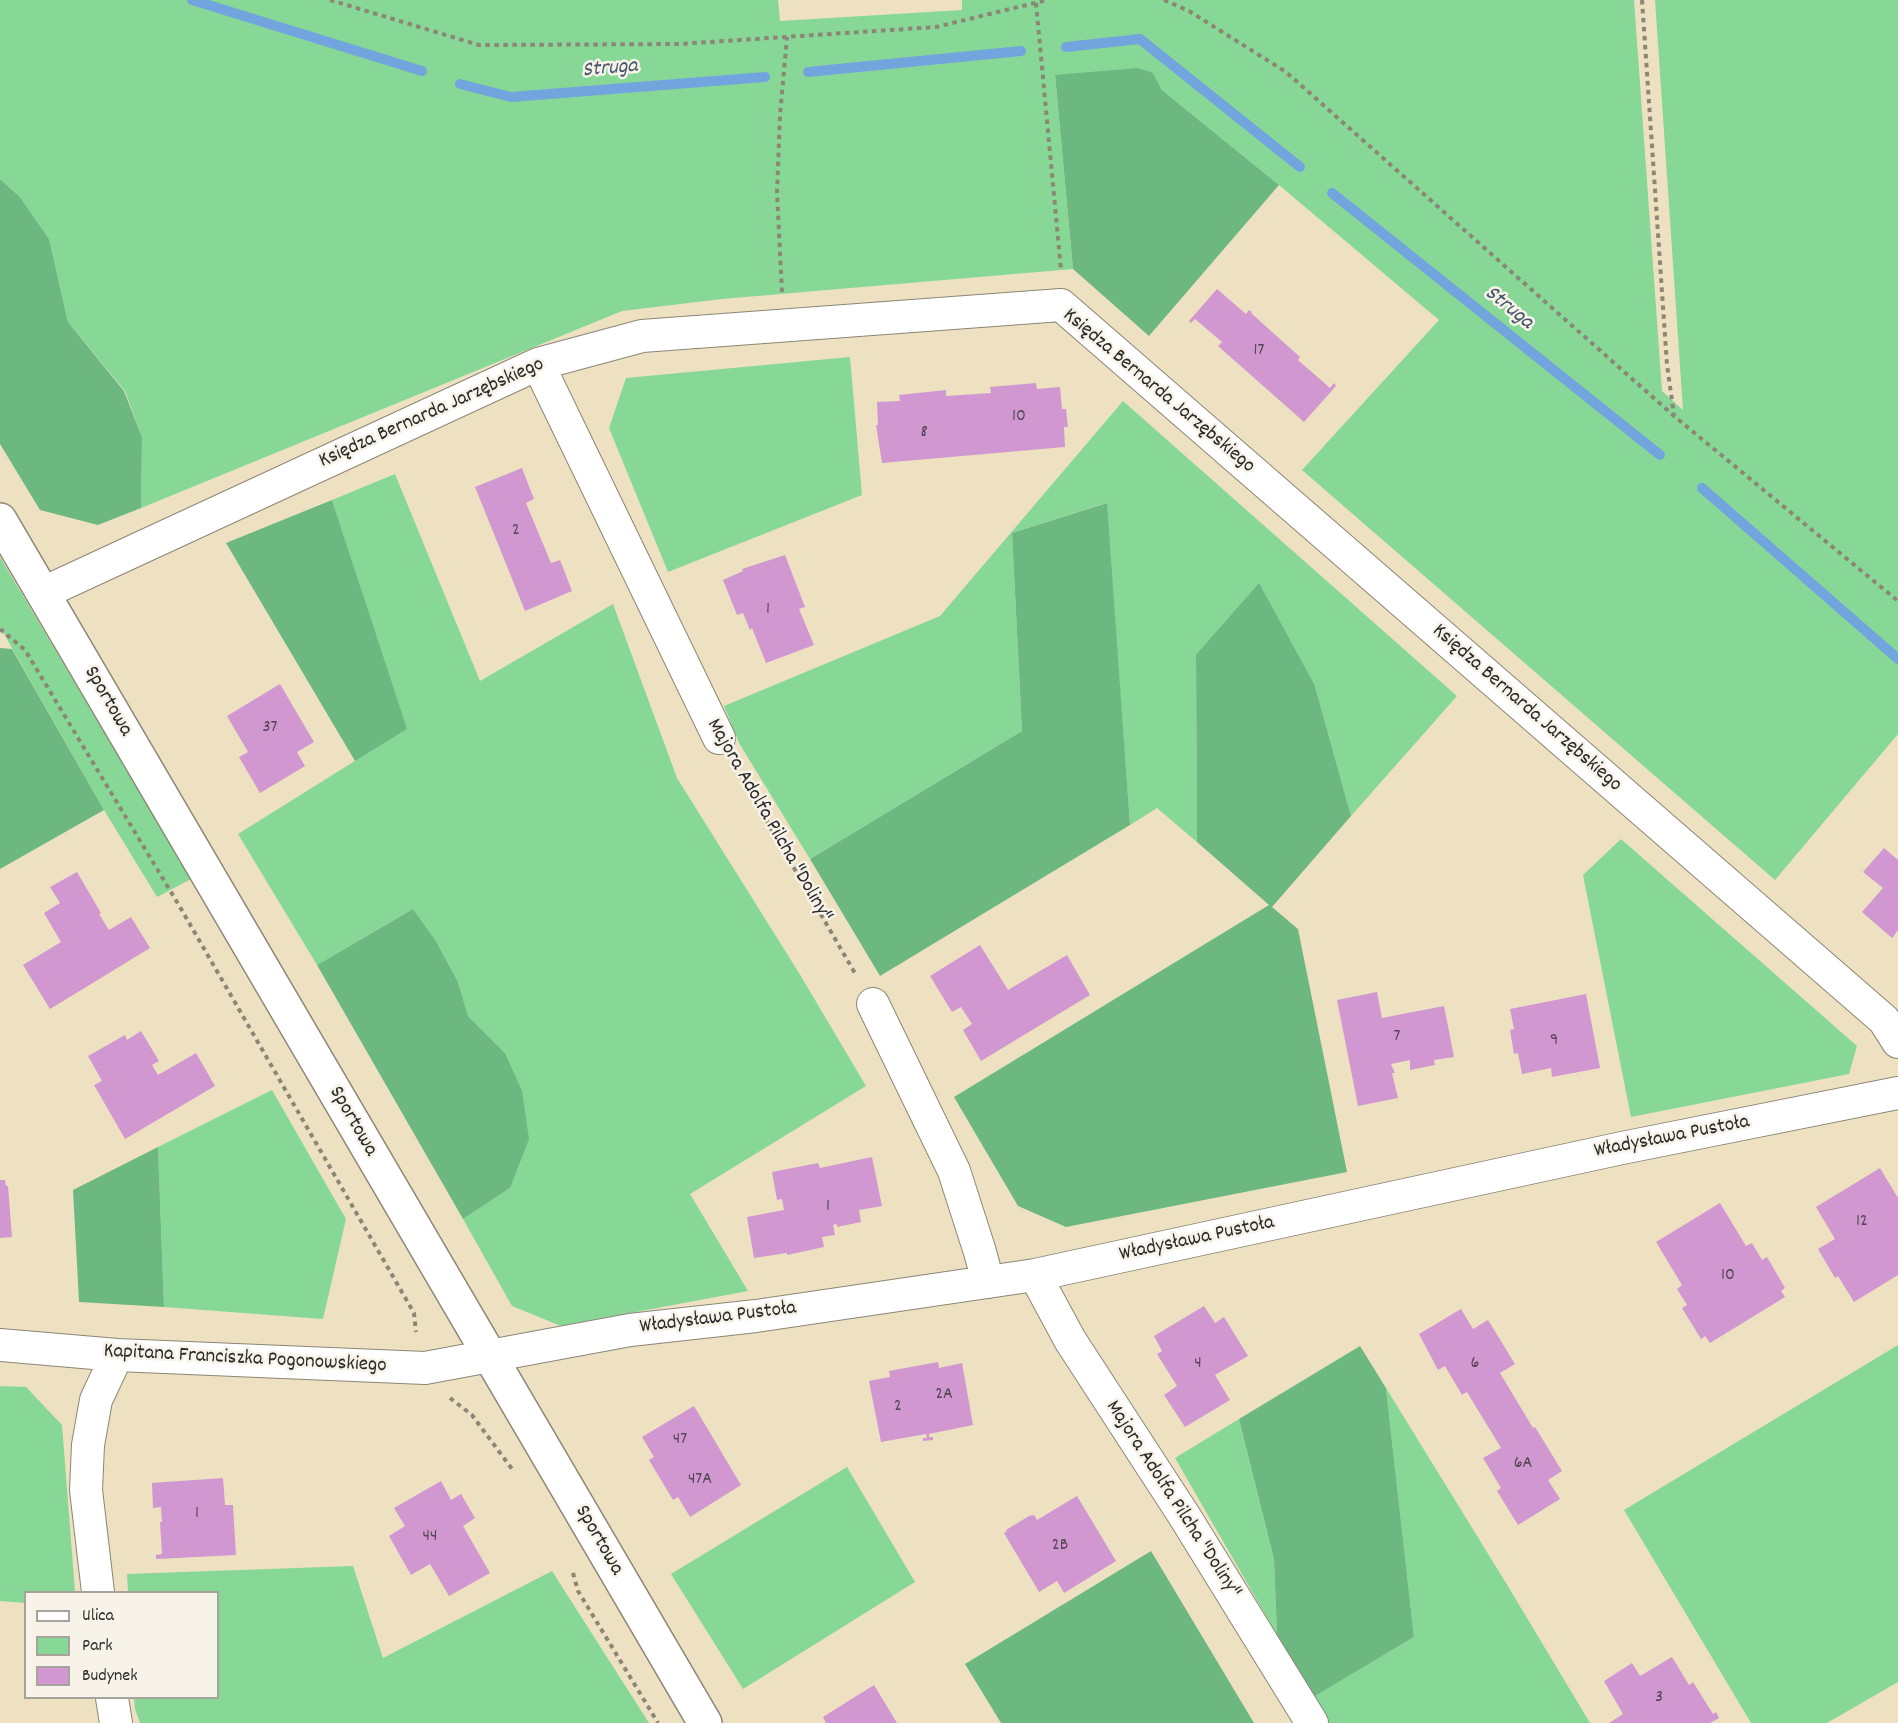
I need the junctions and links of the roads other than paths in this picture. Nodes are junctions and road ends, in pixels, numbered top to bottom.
1 (538, 364) junction
2 (0, 520) edge
3 (44, 593) junction
4 (719, 738) road end
5 (873, 1004) road end
6 (1898, 1042) edge
7 (1898, 1093) edge
8 (1035, 1275) junction
9 (988, 1282) junction
10 (0, 1345) edge
11 (117, 1355) junction
12 (490, 1357) junction
13 (98, 1591) edge
14 (112, 1699) edge
15 (116, 1723) edge
16 (705, 1723) edge
17 (1312, 1723) edge

1 - 3 street, Księdza Bernarda Jarzębskiego
1 - 4 street, Majora Adolfa Pilcha "Doliny"
1 - 6 street, Księdza Bernarda Jarzębskiego
2 - 3 street, Sportowa
3 - 12 street, Sportowa
5 - 9 street
7 - 8 street, Władysława Pustoła
8 - 9 street, Władysława Pustoła
8 - 17 street, Majora Adolfa Pilcha "Doliny"
9 - 12 street, Władysława Pustoła
10 - 11 street, Kapitana Franciszka Pogonowskiego
11 - 12 street, Kapitana Franciszka Pogonowskiego
11 - 13 street
12 - 16 street, Sportowa
14 - 15 street

